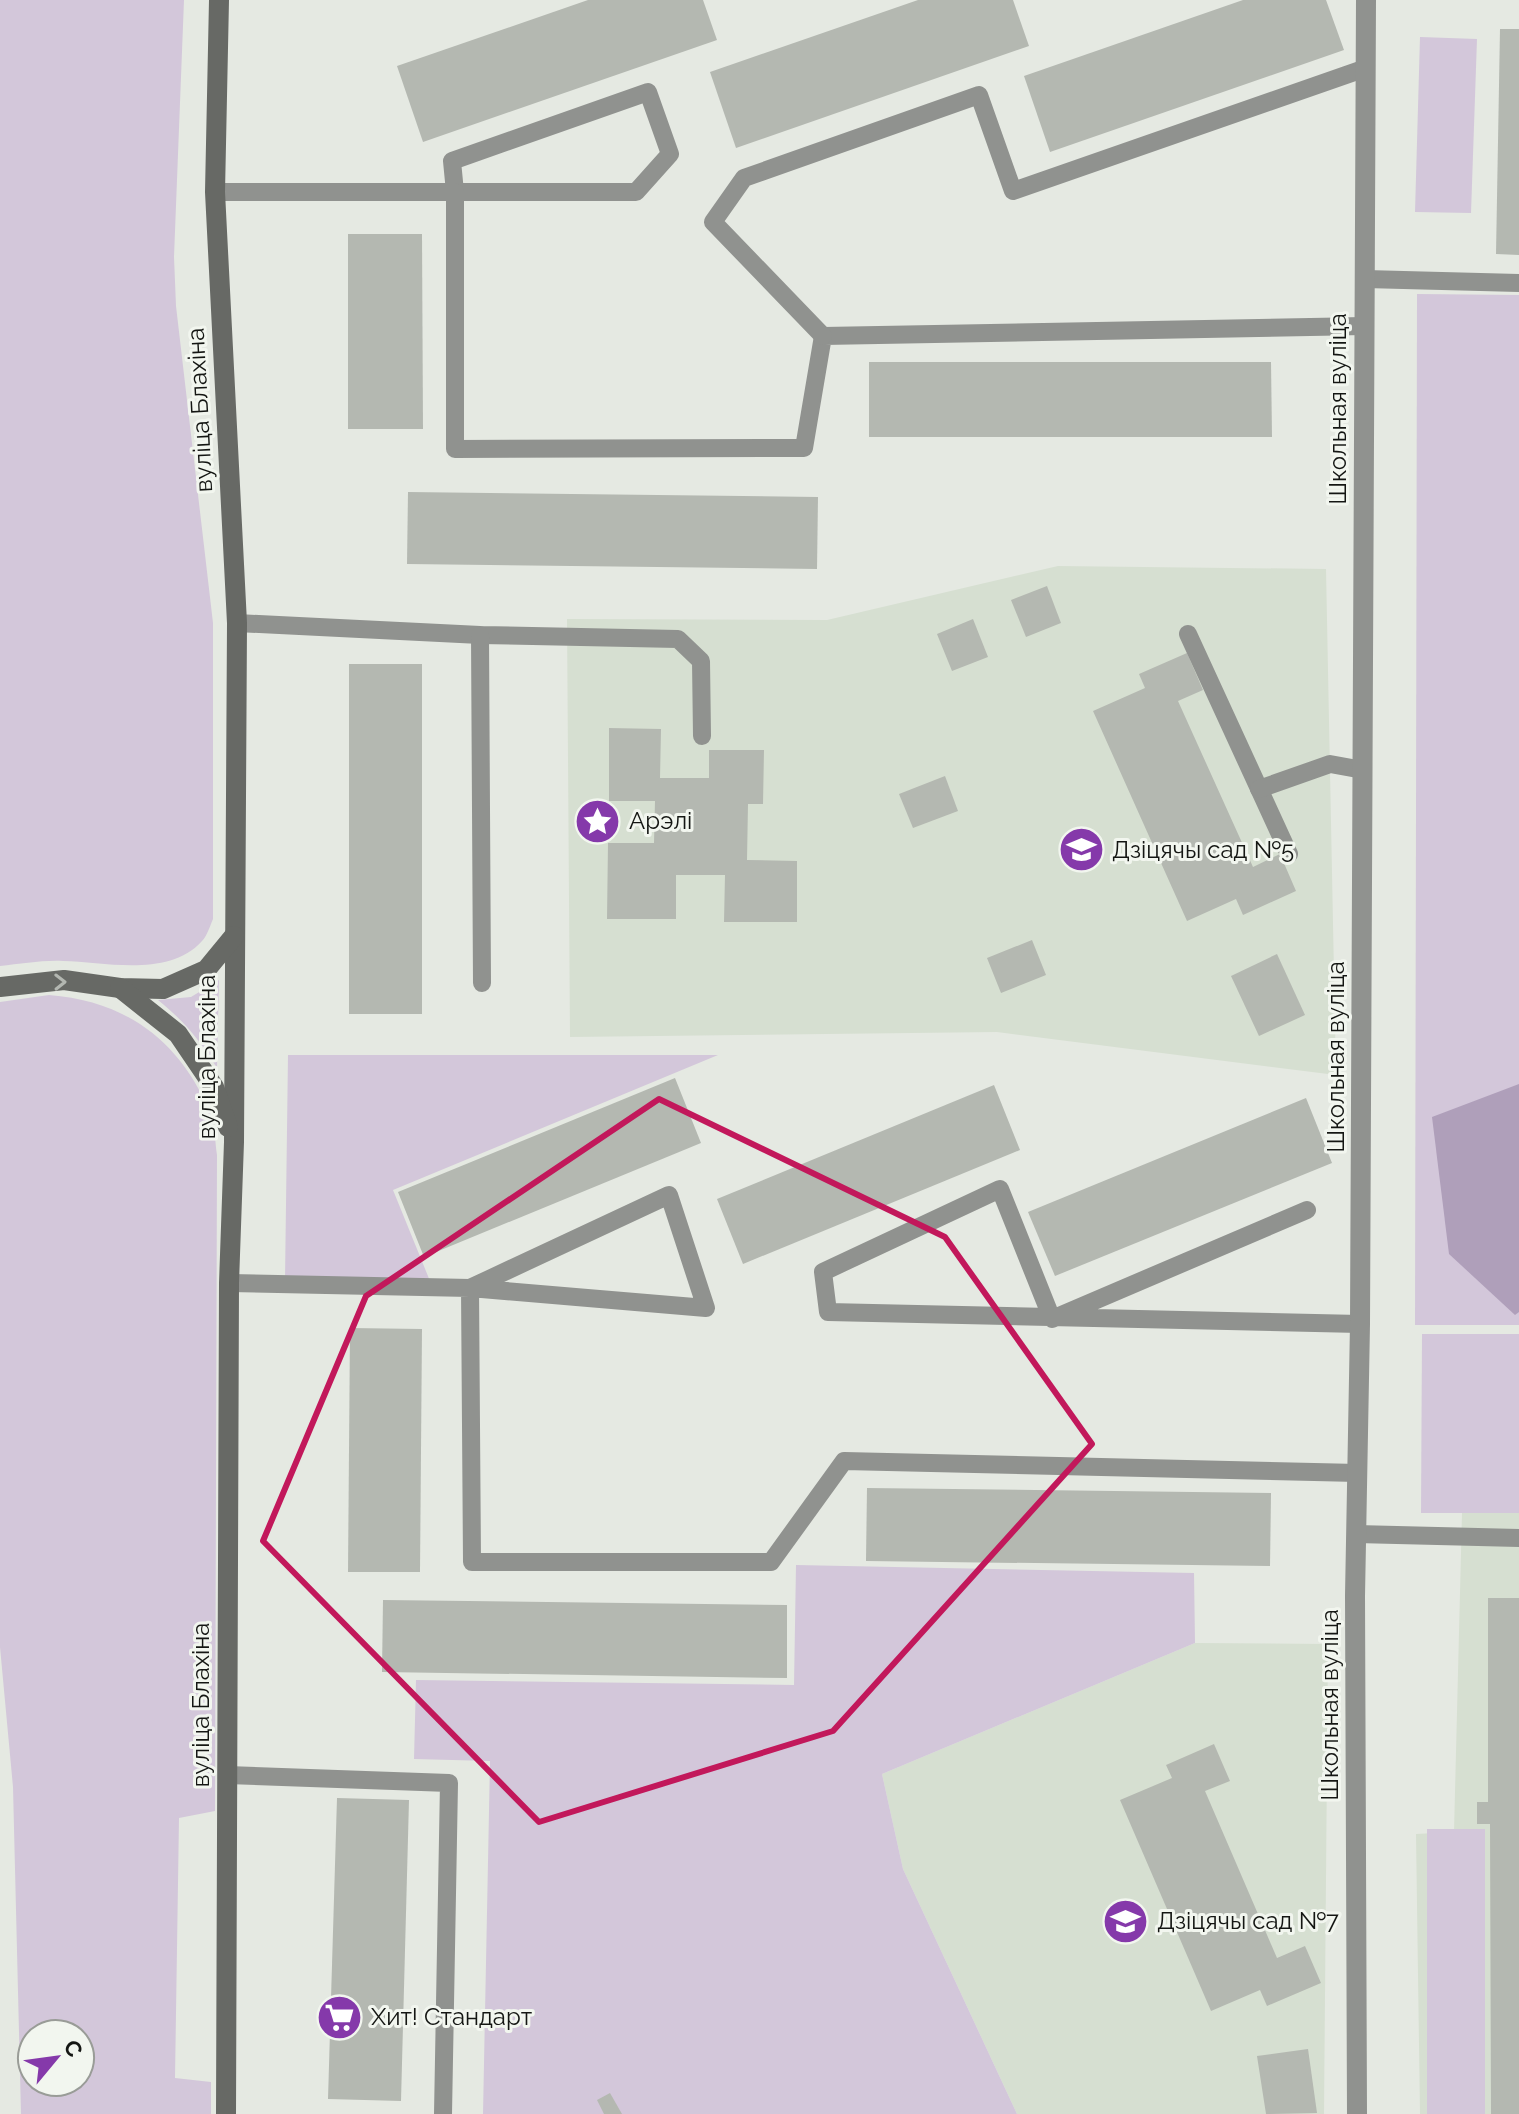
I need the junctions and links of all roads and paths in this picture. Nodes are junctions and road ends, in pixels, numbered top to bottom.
1 (219, 0) edge
2 (1366, 0) edge
3 (1366, 68) junction
4 (215, 192) junction
5 (455, 192) junction
6 (1365, 279) junction
7 (1519, 283) edge
8 (1364, 326) junction
9 (823, 336) junction
10 (237, 623) junction
11 (1188, 634) dead end
12 (480, 635) junction
13 (702, 736) dead end
14 (1363, 770) junction
15 (1259, 789) junction
16 (1289, 854) dead end
17 (234, 936) junction
18 (482, 983) dead end
19 (0, 987) edge
20 (120, 988) junction
21 (234, 1142) junction
22 (1307, 1210) dead end
23 (229, 1283) junction
24 (470, 1288) junction
25 (1052, 1319) junction
26 (1360, 1324) junction
27 (1358, 1473) junction
28 (1356, 1534) junction
29 (1519, 1538) edge
30 (227, 1775) junction
31 (226, 2114) edge
32 (443, 2114) edge
33 (1357, 2114) edge

1 - 4 street, вуліца Блахіна
2 - 3 street, Школьная вуліца
3 - 6 street, Школьная вуліца
3 - 9 lane
4 - 5 lane
4 - 10 street, вуліца Блахіна
5 - 5 lane
5 - 9 lane
6 - 7 lane
6 - 8 street, Школьная вуліца
8 - 9 lane
8 - 14 street, Школьная вуліца
10 - 12 lane
10 - 17 street, вуліца Блахіна
11 - 15 lane
12 - 13 lane
12 - 18 lane
14 - 15 lane
14 - 26 street, Школьная вуліца
15 - 16 lane
17 - 20 street
17 - 21 street, вуліца Блахіна
19 -> 20 street
20 - 21 street
21 - 23 street, вуліца Блахіна
22 - 25 lane
23 - 24 lane
23 - 30 street, вуліца Блахіна
24 - 24 lane
24 - 27 lane
25 - 25 lane
25 - 26 lane
26 - 27 street, Школьная вуліца
27 - 28 street, Школьная вуліца
28 - 29 lane
28 - 33 street, Школьная вуліца
30 - 31 street, вуліца Блахіна
30 - 32 lane

